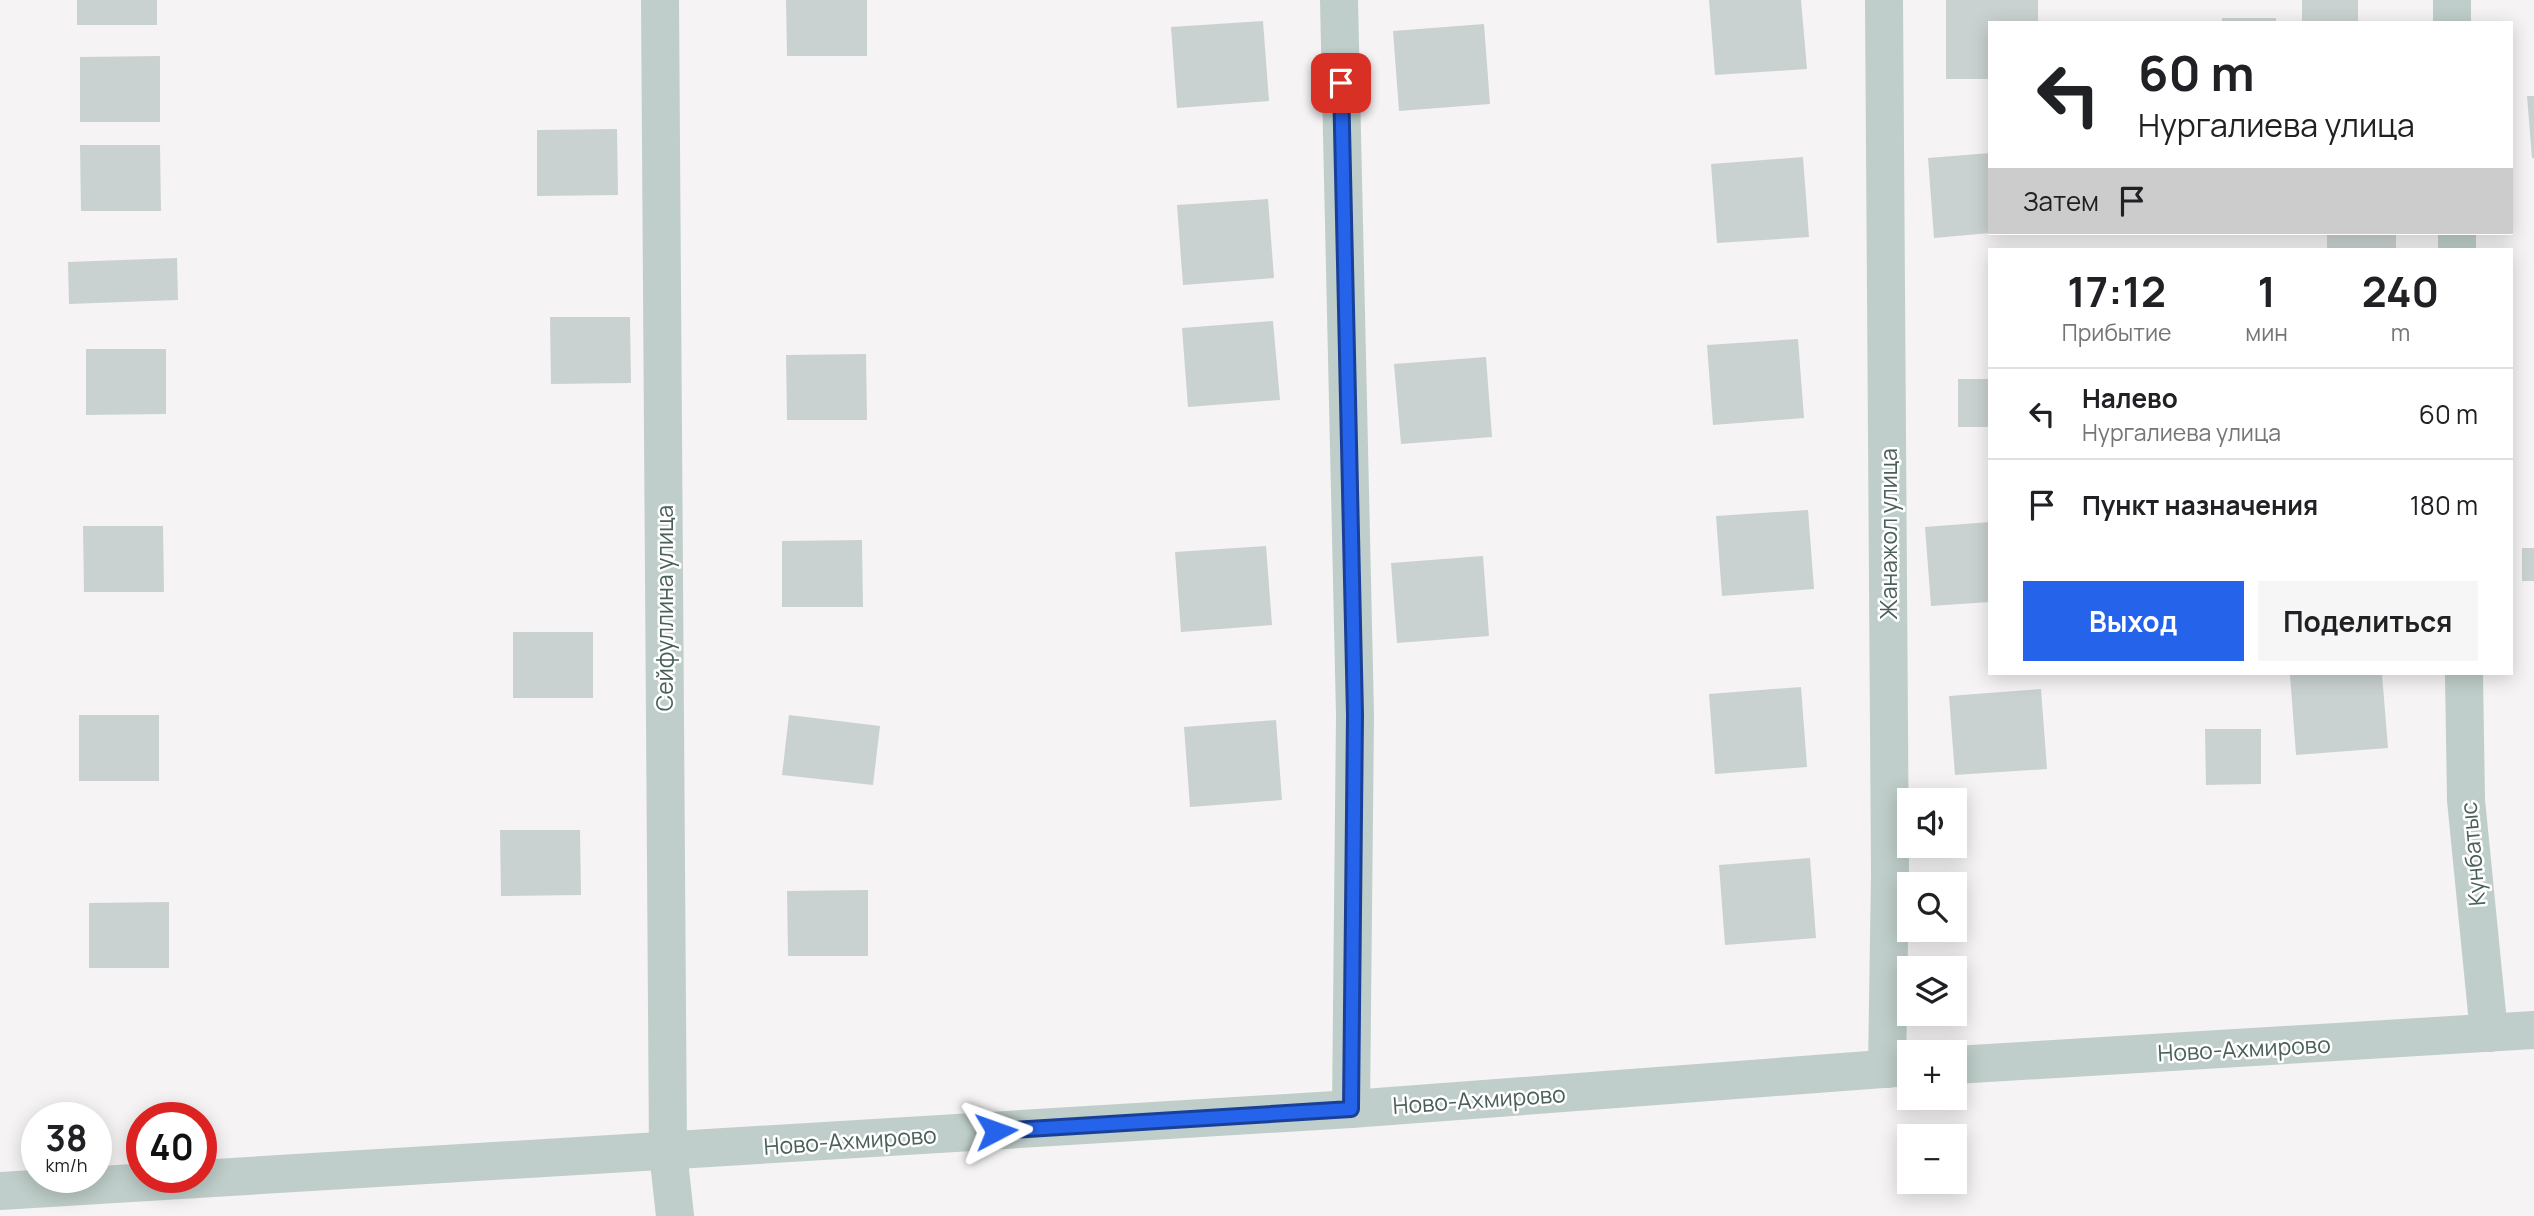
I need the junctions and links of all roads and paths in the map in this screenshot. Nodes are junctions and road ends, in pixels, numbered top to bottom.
1 (660, 0) edge
2 (1339, 0) edge
3 (1884, 0) edge
4 (2452, 0) edge
5 (2452, 21) edge
6 (2464, 675) edge
7 (2534, 1030) edge
8 (2489, 1033) junction
9 (1897, 1044) edge
10 (1967, 1064) edge
11 (1897, 1068) edge
12 (1351, 1109) junction
13 (668, 1152) junction
14 (0, 1191) edge
15 (675, 1216) edge

1 - 13 street, Сейфуллина улица
2 - 12 street
3 - 9 street, Жанажол улица
4 - 5 street
6 - 8 street, Кунбатыс
7 - 8 street, Ново-Ахмирово
8 - 10 street, Ново-Ахмирово
11 - 12 street, Ново-Ахмирово
12 - 13 street, Ново-Ахмирово
13 - 14 street, Ново-Ахмирово
13 - 15 street, Сейфуллина улица

